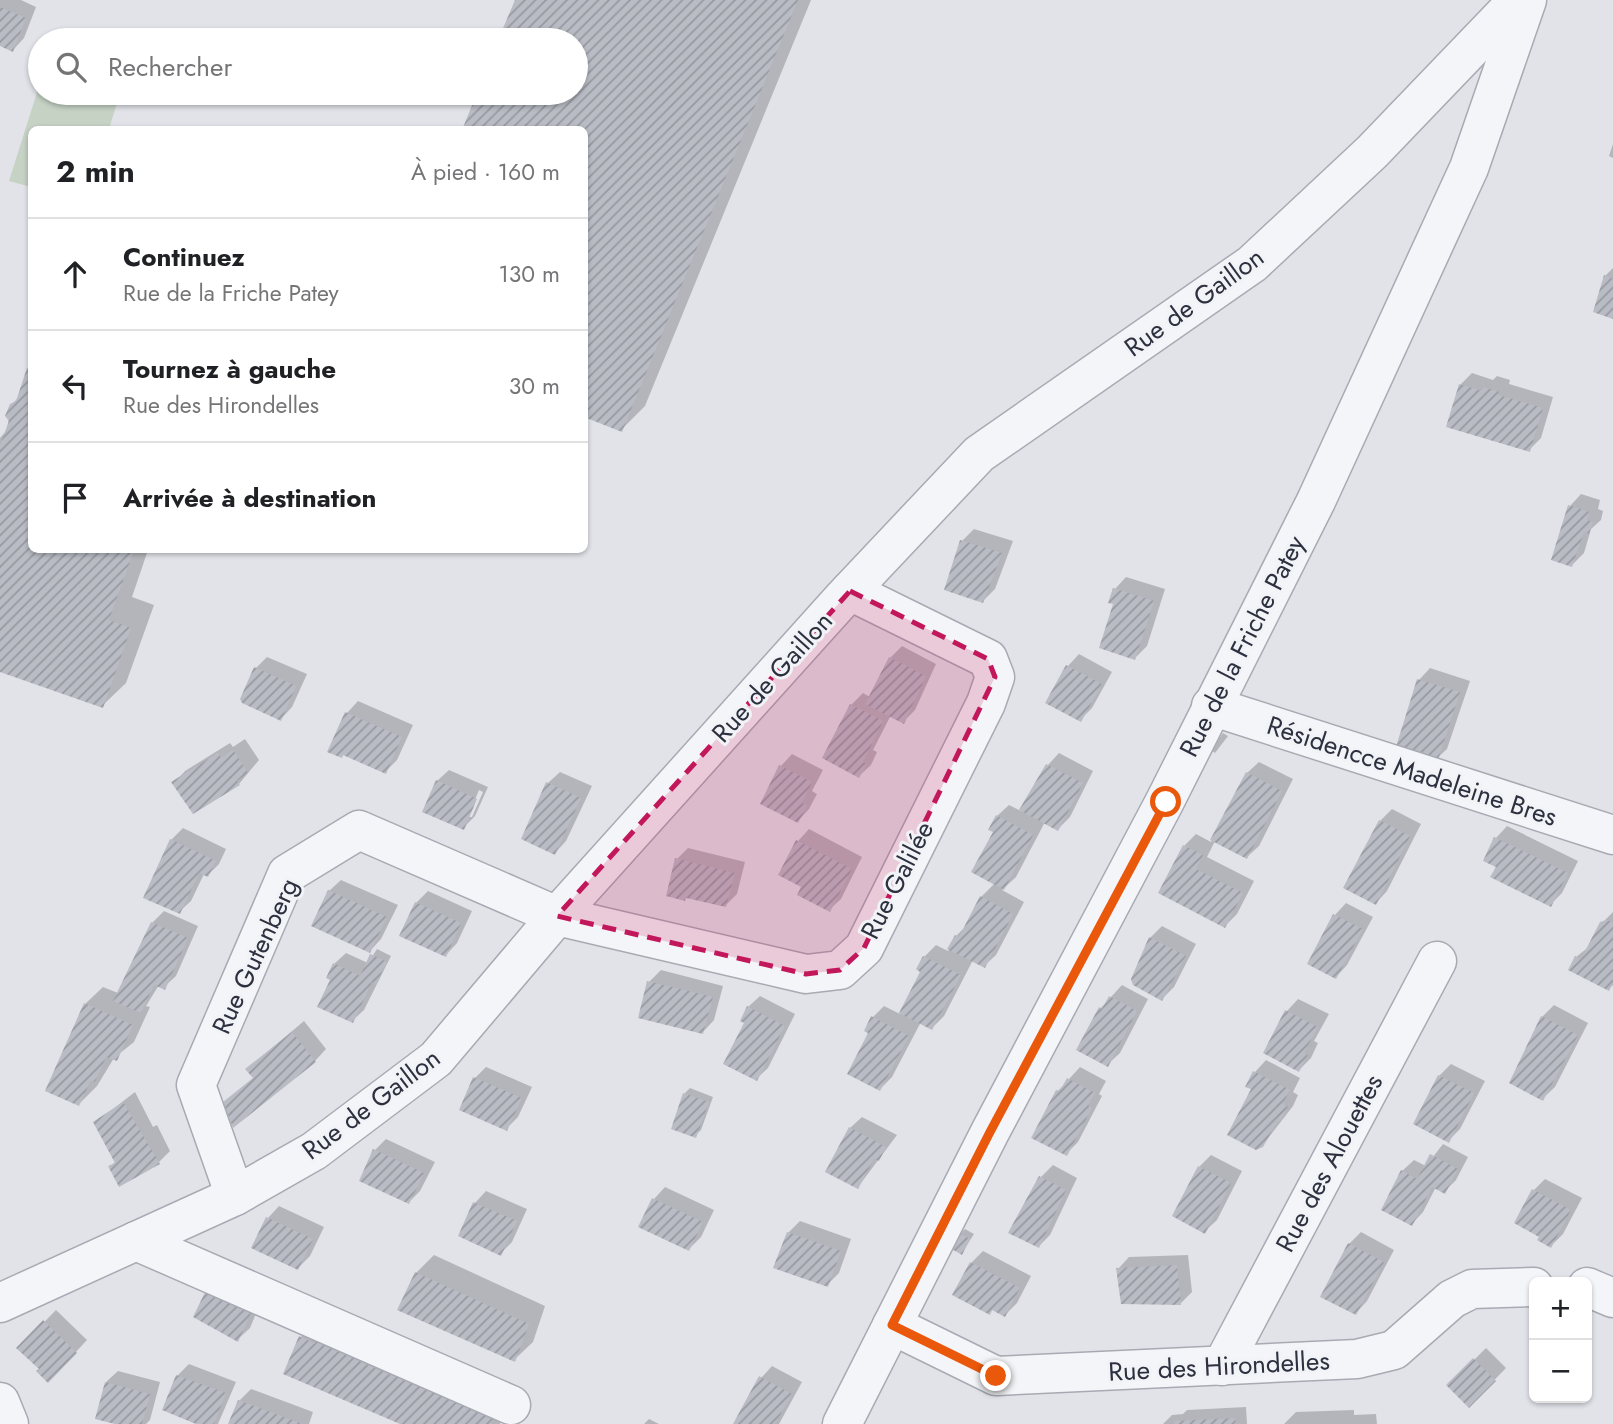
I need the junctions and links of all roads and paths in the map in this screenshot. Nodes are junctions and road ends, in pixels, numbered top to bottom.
1 (1518, 0) edge
2 (1527, 0) edge
3 (850, 591) junction
4 (1211, 706) junction
5 (1613, 835) edge
6 (556, 915) junction
7 (1437, 961) dead end
8 (235, 1196) junction
9 (136, 1241) junction
10 (1529, 1287) edge
11 (1592, 1289) edge
12 (1613, 1298) edge
13 (0, 1303) edge
14 (892, 1325) junction
15 (1222, 1366) junction
16 (0, 1402) edge
17 (511, 1405) dead end
18 (9, 1424) edge
19 (842, 1424) edge

1 - 3 street, Rue de Gaillon
2 - 4 street, Rue de la Friche Patey
3 - 6 street, Rue de Gaillon
3 - 6 street, Rue Galilée
4 - 5 street, Résidencce Madeleine Bres
4 - 14 street, Rue de la Friche Patey
6 - 8 street, Rue de Gaillon
6 - 8 street, Rue Gutenberg
7 - 15 street, Rue des Alouettes
8 - 9 street, Rue de Gaillon
9 - 13 street, Rue de Gaillon
9 - 17 street
10 - 15 street, Rue des Hirondelles
11 - 12 street
14 - 15 street, Rue des Hirondelles
14 - 19 street, Rue de la Friche Patey
16 - 18 street

